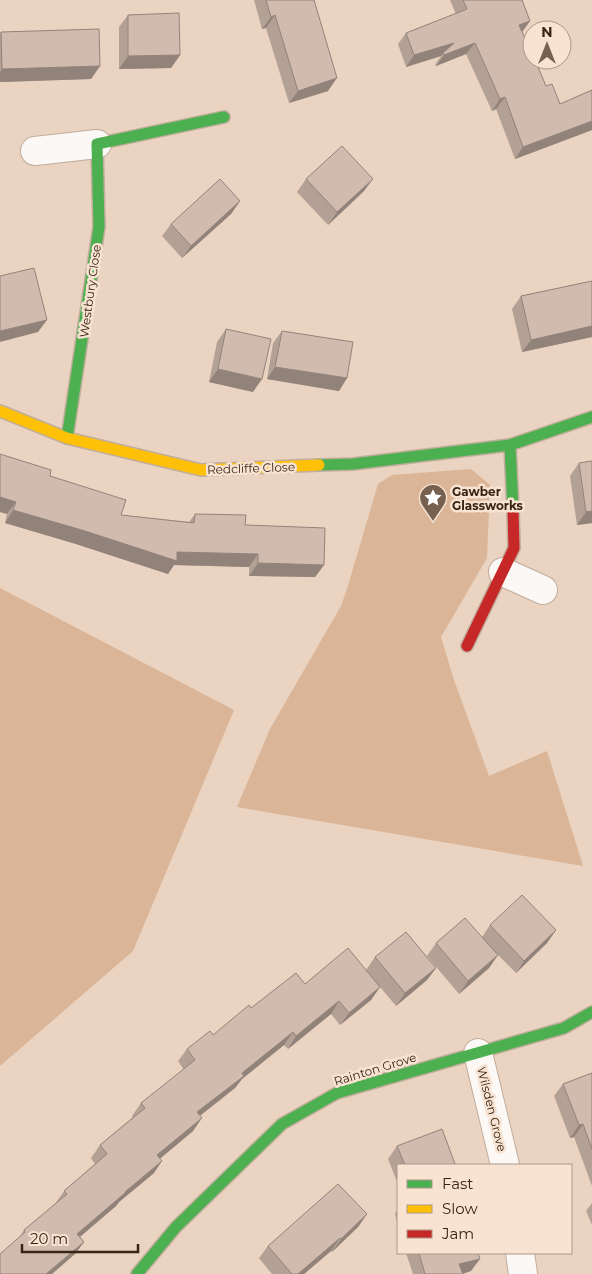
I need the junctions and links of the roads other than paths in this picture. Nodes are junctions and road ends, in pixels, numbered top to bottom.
1 (224, 117) dead end
2 (97, 144) junction
3 (35, 152) dead end
4 (0, 411) edge
5 (592, 417) edge
6 (66, 438) junction
7 (510, 445) junction
8 (502, 572) junction
9 (543, 590) dead end
10 (467, 646) dead end
11 (592, 1012) edge
12 (478, 1053) junction
13 (505, 1164) edge
14 (520, 1254) edge
15 (137, 1274) edge
16 (523, 1274) edge

1 - 2 street
2 - 3 street
2 - 6 street, Westbury Close
4 - 6 street, Redcliffe Close
5 - 7 street, Redcliffe Close
6 - 7 street, Redcliffe Close
7 - 8 street
8 - 9 street
8 - 10 street
11 - 12 street, Rainton Grove
12 - 13 street, Wilsden Grove
12 - 15 street, Rainton Grove
14 - 16 street

